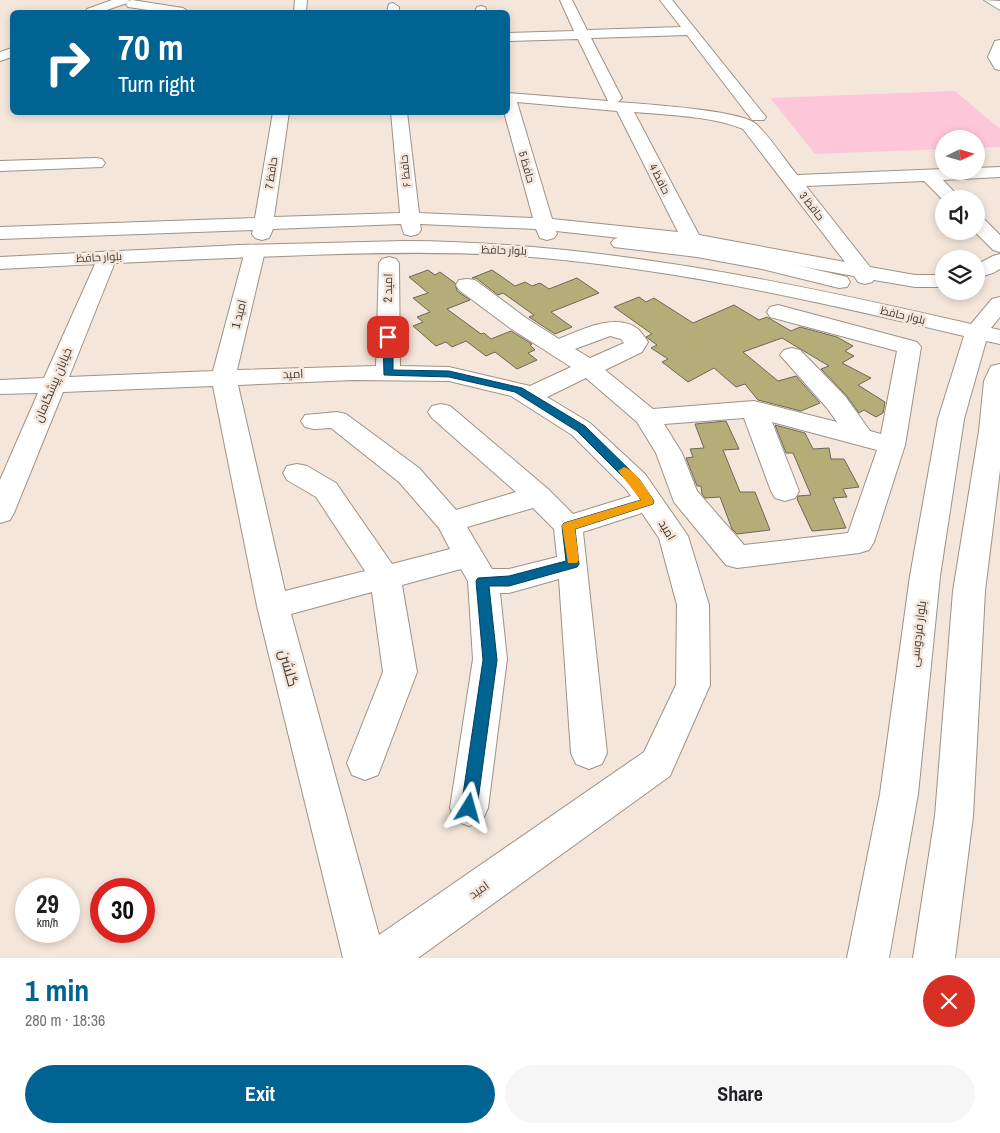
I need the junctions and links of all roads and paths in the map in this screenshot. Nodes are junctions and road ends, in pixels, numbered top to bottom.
1 (566, 0) edge
2 (666, 0) edge
3 (126, 4) edge
4 (100, 10) edge
5 (170, 10) edge
6 (690, 30) junction
7 (582, 34) junction
8 (510, 37) edge
9 (1000, 44) edge
10 (1000, 66) edge
11 (510, 98) edge
12 (619, 102) junction
13 (510, 105) edge
14 (280, 115) edge
15 (399, 115) edge
16 (754, 122) junction
17 (96, 163) dead end
18 (0, 166) edge
19 (1000, 172) edge
20 (928, 175) junction
21 (794, 182) junction
22 (943, 190) edge
23 (411, 224) junction
24 (546, 229) junction
25 (985, 231) edge
26 (260, 236) junction
27 (111, 242) junction
28 (694, 245) junction
29 (2, 246) edge
30 (1000, 246) edge
31 (1000, 260) edge
32 (389, 263) dead end
33 (985, 269) edge
34 (866, 280) junction
35 (935, 281) edge
36 (467, 285) dead end
37 (778, 312) dead end
38 (993, 321) edge
39 (557, 348) junction
40 (792, 354) dead end
41 (587, 367) junction
42 (1000, 371) edge
43 (388, 373) junction
44 (224, 376) junction
45 (54, 383) junction
46 (0, 386) edge
47 (528, 396) junction
48 (754, 409) junction
49 (441, 412) dead end
50 (647, 416) junction
51 (314, 422) dead end
52 (860, 436) junction
53 (892, 445) junction
54 (297, 473) dead end
55 (785, 491) dead end
56 (538, 496) junction
57 (648, 501) junction
58 (0, 513) edge
59 (450, 522) junction
60 (568, 526) junction
61 (573, 564) junction
62 (475, 569) junction
63 (385, 577) junction
64 (273, 606) junction
65 (589, 753) dead end
66 (366, 763) dead end
67 (469, 808) dead end
68 (364, 958) edge
69 (382, 958) edge
70 (868, 958) edge
71 (934, 958) edge

1 - 7 street, حافظ 4
2 - 6 street, حافظ 3
3 - 4 street
3 - 5 street
6 - 7 street
6 - 16 street, حافظ 3
7 - 8 street
7 - 12 street, حافظ 4
9 - 10 street
11 - 12 street
12 - 16 street
12 - 28 street, حافظ 4
13 - 24 street, حافظ 5
14 - 26 street, حافظ 7
15 - 23 street, حافظ ۶
16 - 21 street, حافظ 3
17 - 18 street
19 - 20 street
20 - 21 street
20 - 22 street
21 - 34 street, حافظ 3
23 - 24 street, بلوار حافظ
23 - 26 street, بلوار حافظ
24 - 28 street, بلوار حافظ
25 - 30 street
26 - 27 street, بلوار حافظ
26 - 27 street
26 - 38 street, بلوار حافظ
26 - 44 street, امید 1
27 - 29 street, بلوار حافظ
27 - 29 street
27 - 45 street, خیابان پیشگامان
28 - 34 street, بلوار حافظ
31 - 33 street
32 - 43 street, امید 2
34 - 35 street
34 - 38 street, بلوار حافظ
36 - 39 street
37 - 53 street
38 - 70 street, بلوار فردوسی
39 - 41 street
39 - 41 street
40 - 52 street
41 - 47 street
41 - 50 street
42 - 71 street
43 - 44 street, امید
43 - 47 street, امید
44 - 45 street, امید
44 - 64 street, گلشن
45 - 46 street, امید
45 - 58 street, خیابان پیشگامان
47 - 57 street, امید
48 - 50 street
48 - 52 street
48 - 55 street
49 - 56 street
50 - 53 street
51 - 59 street
52 - 53 street
54 - 63 street
56 - 59 street
56 - 60 street
57 - 60 street
57 - 69 street, امید
59 - 62 street
60 - 61 street
61 - 62 street
61 - 65 street
62 - 63 street
62 - 67 street
63 - 64 street
63 - 66 street
64 - 68 street, گلشن

